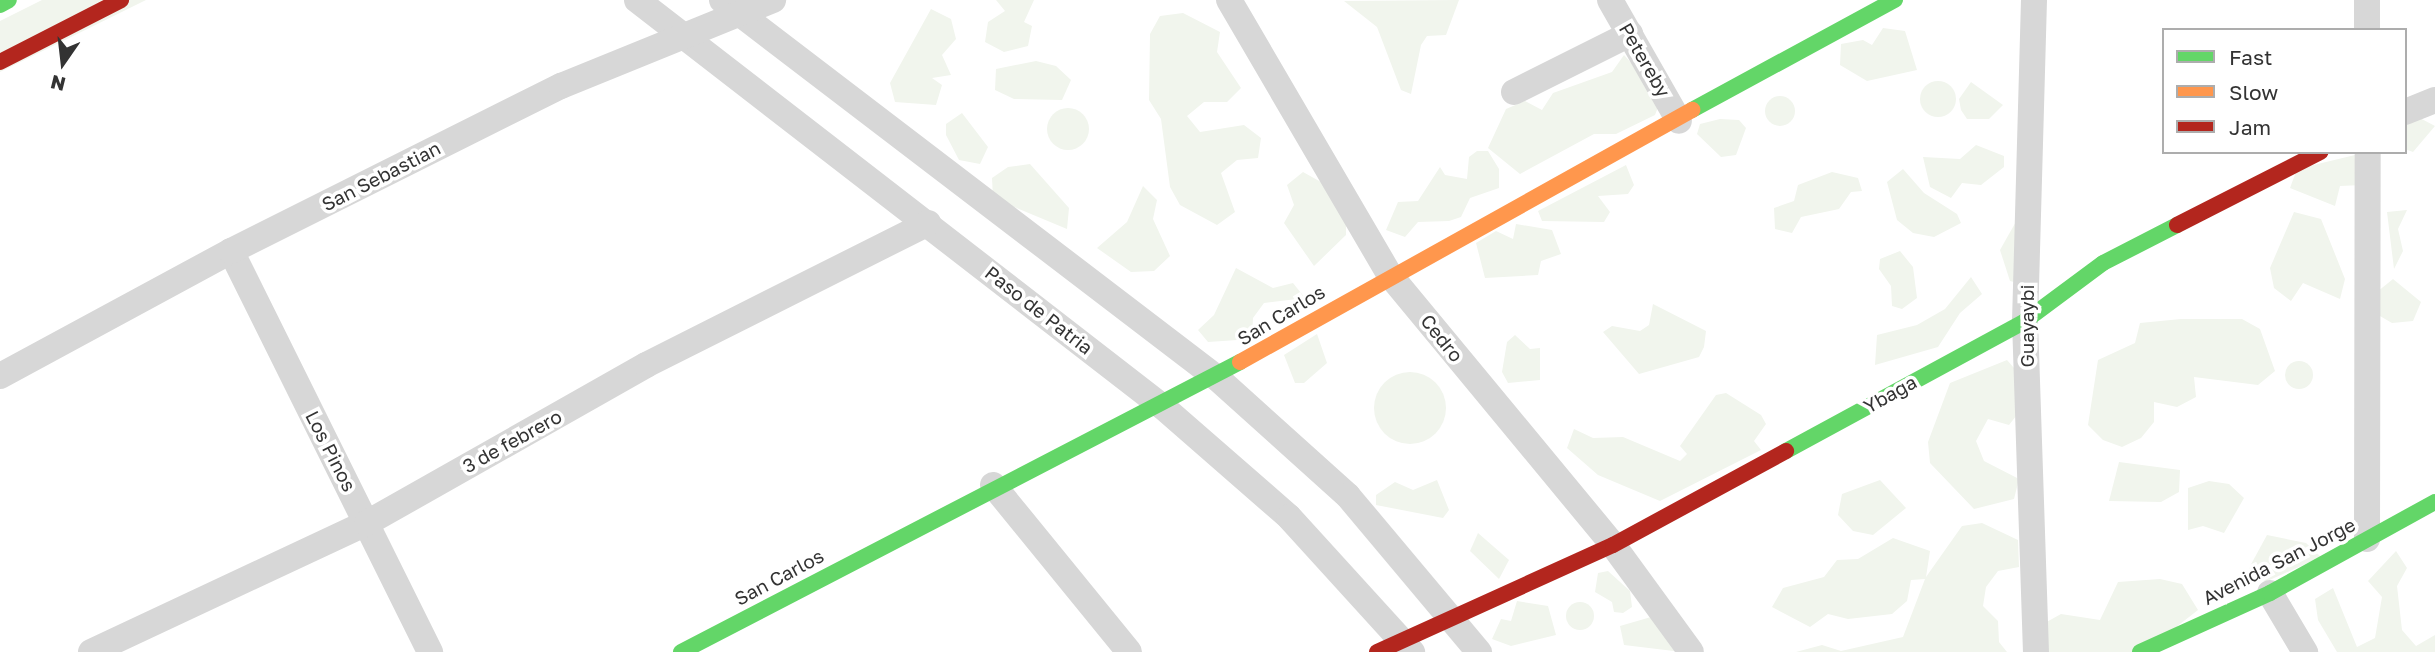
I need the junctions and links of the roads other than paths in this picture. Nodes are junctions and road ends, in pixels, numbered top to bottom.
1 (9, 0) edge
2 (121, 0) edge
3 (636, 0) edge
4 (722, 0) edge
5 (773, 0) edge
6 (1229, 0) edge
7 (1610, 0) edge
8 (1895, 0) edge
9 (2034, 0) edge
10 (2367, 0) edge
11 (0, 5) edge
12 (744, 15) junction
13 (2367, 28) edge
14 (682, 33) junction
15 (1630, 34) junction
16 (0, 62) edge
17 (1514, 92) dead end
18 (2435, 100) edge
19 (2407, 111) edge
20 (1679, 121) junction
21 (2316, 154) edge
22 (2368, 154) edge
23 (928, 223) junction
24 (231, 251) junction
25 (1389, 274) junction
26 (2025, 320) junction
27 (0, 376) edge
28 (1217, 378) junction
29 (1163, 407) junction
30 (993, 485) junction
31 (2435, 502) edge
32 (367, 523) junction
33 (2367, 539) junction
34 (1614, 545) junction
35 (2270, 593) junction
36 (1450, 616) junction
37 (727, 640) edge
38 (1406, 645) edge
39 (91, 652) edge
40 (430, 652) edge
41 (682, 652) edge
42 (1129, 652) edge
43 (1377, 652) edge
44 (1479, 652) edge
45 (1691, 652) edge
46 (2036, 652) edge
47 (2140, 652) edge
48 (2305, 652) edge

1 - 11 street
2 - 16 street
3 - 14 street, Paso de Patria
4 - 12 street
5 - 12 street, San Sebastian
6 - 25 street, Cedro
7 - 15 street, Petereby
8 - 20 street, San Carlos
9 - 26 street, Guayaybi
10 - 13 street
12 - 14 street, San Sebastian
12 - 28 street
14 - 23 street, Paso de Patria
14 - 24 street, San Sebastian
15 - 17 street
15 - 20 street, Petereby
18 - 19 street
20 - 25 street, San Carlos
21 - 26 street, Ybaga
22 - 33 street
23 - 29 street, Paso de Patria
23 - 32 street, 3 de febrero
24 - 27 street, San Sebastian
24 - 32 street, Los Pinos
25 - 28 street, San Carlos
25 - 34 street, Cedro
26 - 34 street, Ybaga
26 - 46 street, Guayaybi
28 - 29 street, San Carlos
28 - 36 street
29 - 30 street, San Carlos
29 - 38 street, Paso de Patria
30 - 37 street, San Carlos
30 - 42 street
31 - 33 street, Avenida San Jorge
32 - 39 street, 3 de febrero
32 - 40 street, Los Pinos
33 - 35 street, Avenida San Jorge
34 - 36 street, Ybaga
34 - 45 street, Cedro
35 - 47 street, Avenida San Jorge
35 - 48 street
36 - 38 street, Ybaga
36 - 44 street
37 - 41 street, San Carlos
38 - 43 street, Ybaga

